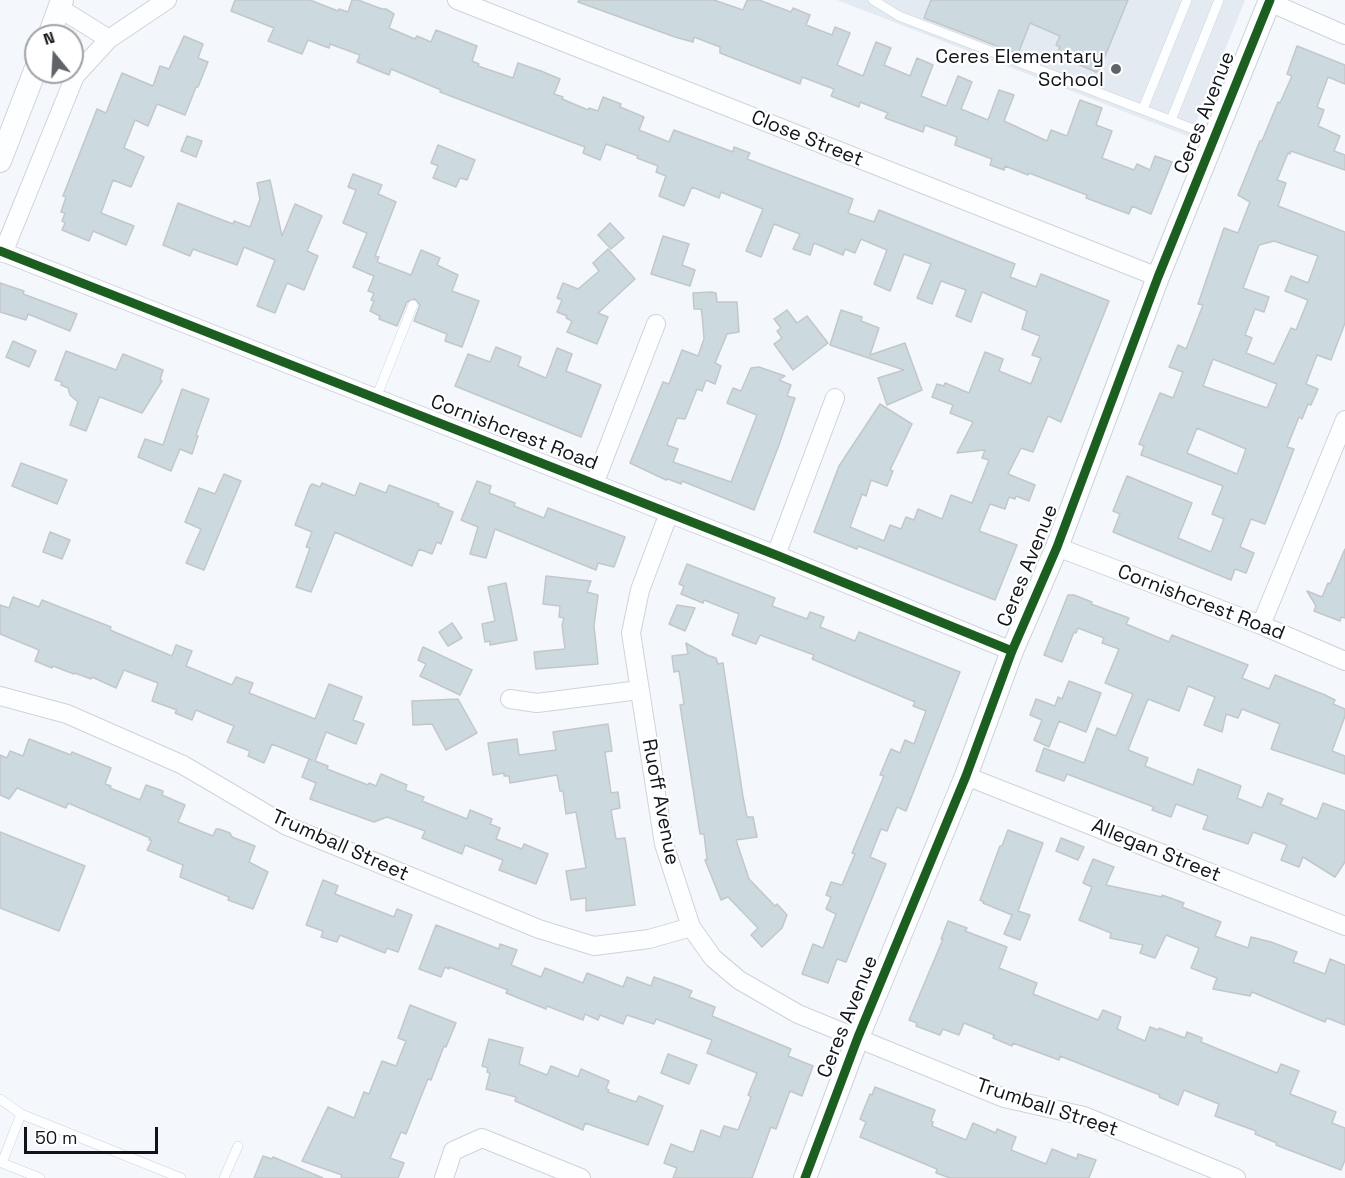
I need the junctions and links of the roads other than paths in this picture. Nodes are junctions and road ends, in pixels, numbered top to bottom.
1 (167, 0) edge
2 (457, 0) edge
3 (873, 0) edge
4 (1187, 0) edge
5 (1219, 0) edge
6 (1270, 1) edge
7 (61, 4) edge
8 (54, 24) edge
9 (1345, 35) edge
10 (109, 39) junction
11 (30, 84) edge
12 (1143, 109) junction
13 (1171, 120) junction
14 (1214, 137) junction
15 (0, 161) edge
16 (2, 252) edge
17 (1158, 277) junction
18 (413, 305) dead end
19 (656, 324) dead end
20 (376, 398) junction
21 (835, 398) dead end
22 (1345, 420) edge
23 (594, 484) junction
24 (669, 513) junction
25 (1057, 547) junction
26 (776, 555) junction
27 (1261, 625) junction
28 (1012, 651) junction
29 (1345, 661) edge
30 (639, 690) junction
31 (0, 696) edge
32 (510, 699) dead end
33 (966, 776) junction
34 (1345, 926) edge
35 (691, 927) junction
36 (858, 1037) junction
37 (0, 1099) edge
38 (21, 1114) junction
39 (238, 1146) dead end
40 (40, 1178) edge
41 (181, 1178) edge
42 (224, 1178) edge
43 (444, 1178) edge
44 (581, 1178) edge
45 (806, 1178) edge
46 (1236, 1178) edge

1 - 10 street
2 - 17 street, Close Street
3 - 12 lane
4 - 12 lane
5 - 13 lane
6 - 9 street
6 - 14 street, Ceres Avenue
7 - 8 street
7 - 10 street
10 - 16 street
11 - 15 street
12 - 13 lane
13 - 14 lane
14 - 17 street, Ceres Avenue
16 - 20 street, Cornishcrest Road
17 - 25 street, Ceres Avenue
18 - 20 lane
19 - 23 street
20 - 23 street, Cornishcrest Road
21 - 26 street
22 - 27 street
23 - 24 street, Cornishcrest Road
24 - 26 street, Cornishcrest Road
24 - 30 street, Ruoff Avenue
25 - 27 street, Cornishcrest Road
25 - 28 street, Ceres Avenue
26 - 28 street, Cornishcrest Road
27 - 29 street, Cornishcrest Road
28 - 33 street, Ceres Avenue
30 - 32 street
30 - 35 street, Ruoff Avenue
31 - 35 street, Trumball Street
33 - 34 street, Allegan Street
33 - 36 street, Ceres Avenue
35 - 36 street, Ruoff Avenue
36 - 45 street, Ceres Avenue
36 - 46 street, Trumball Street
37 - 38 lane
38 - 40 lane
38 - 41 lane
39 - 42 lane
43 - 44 street

